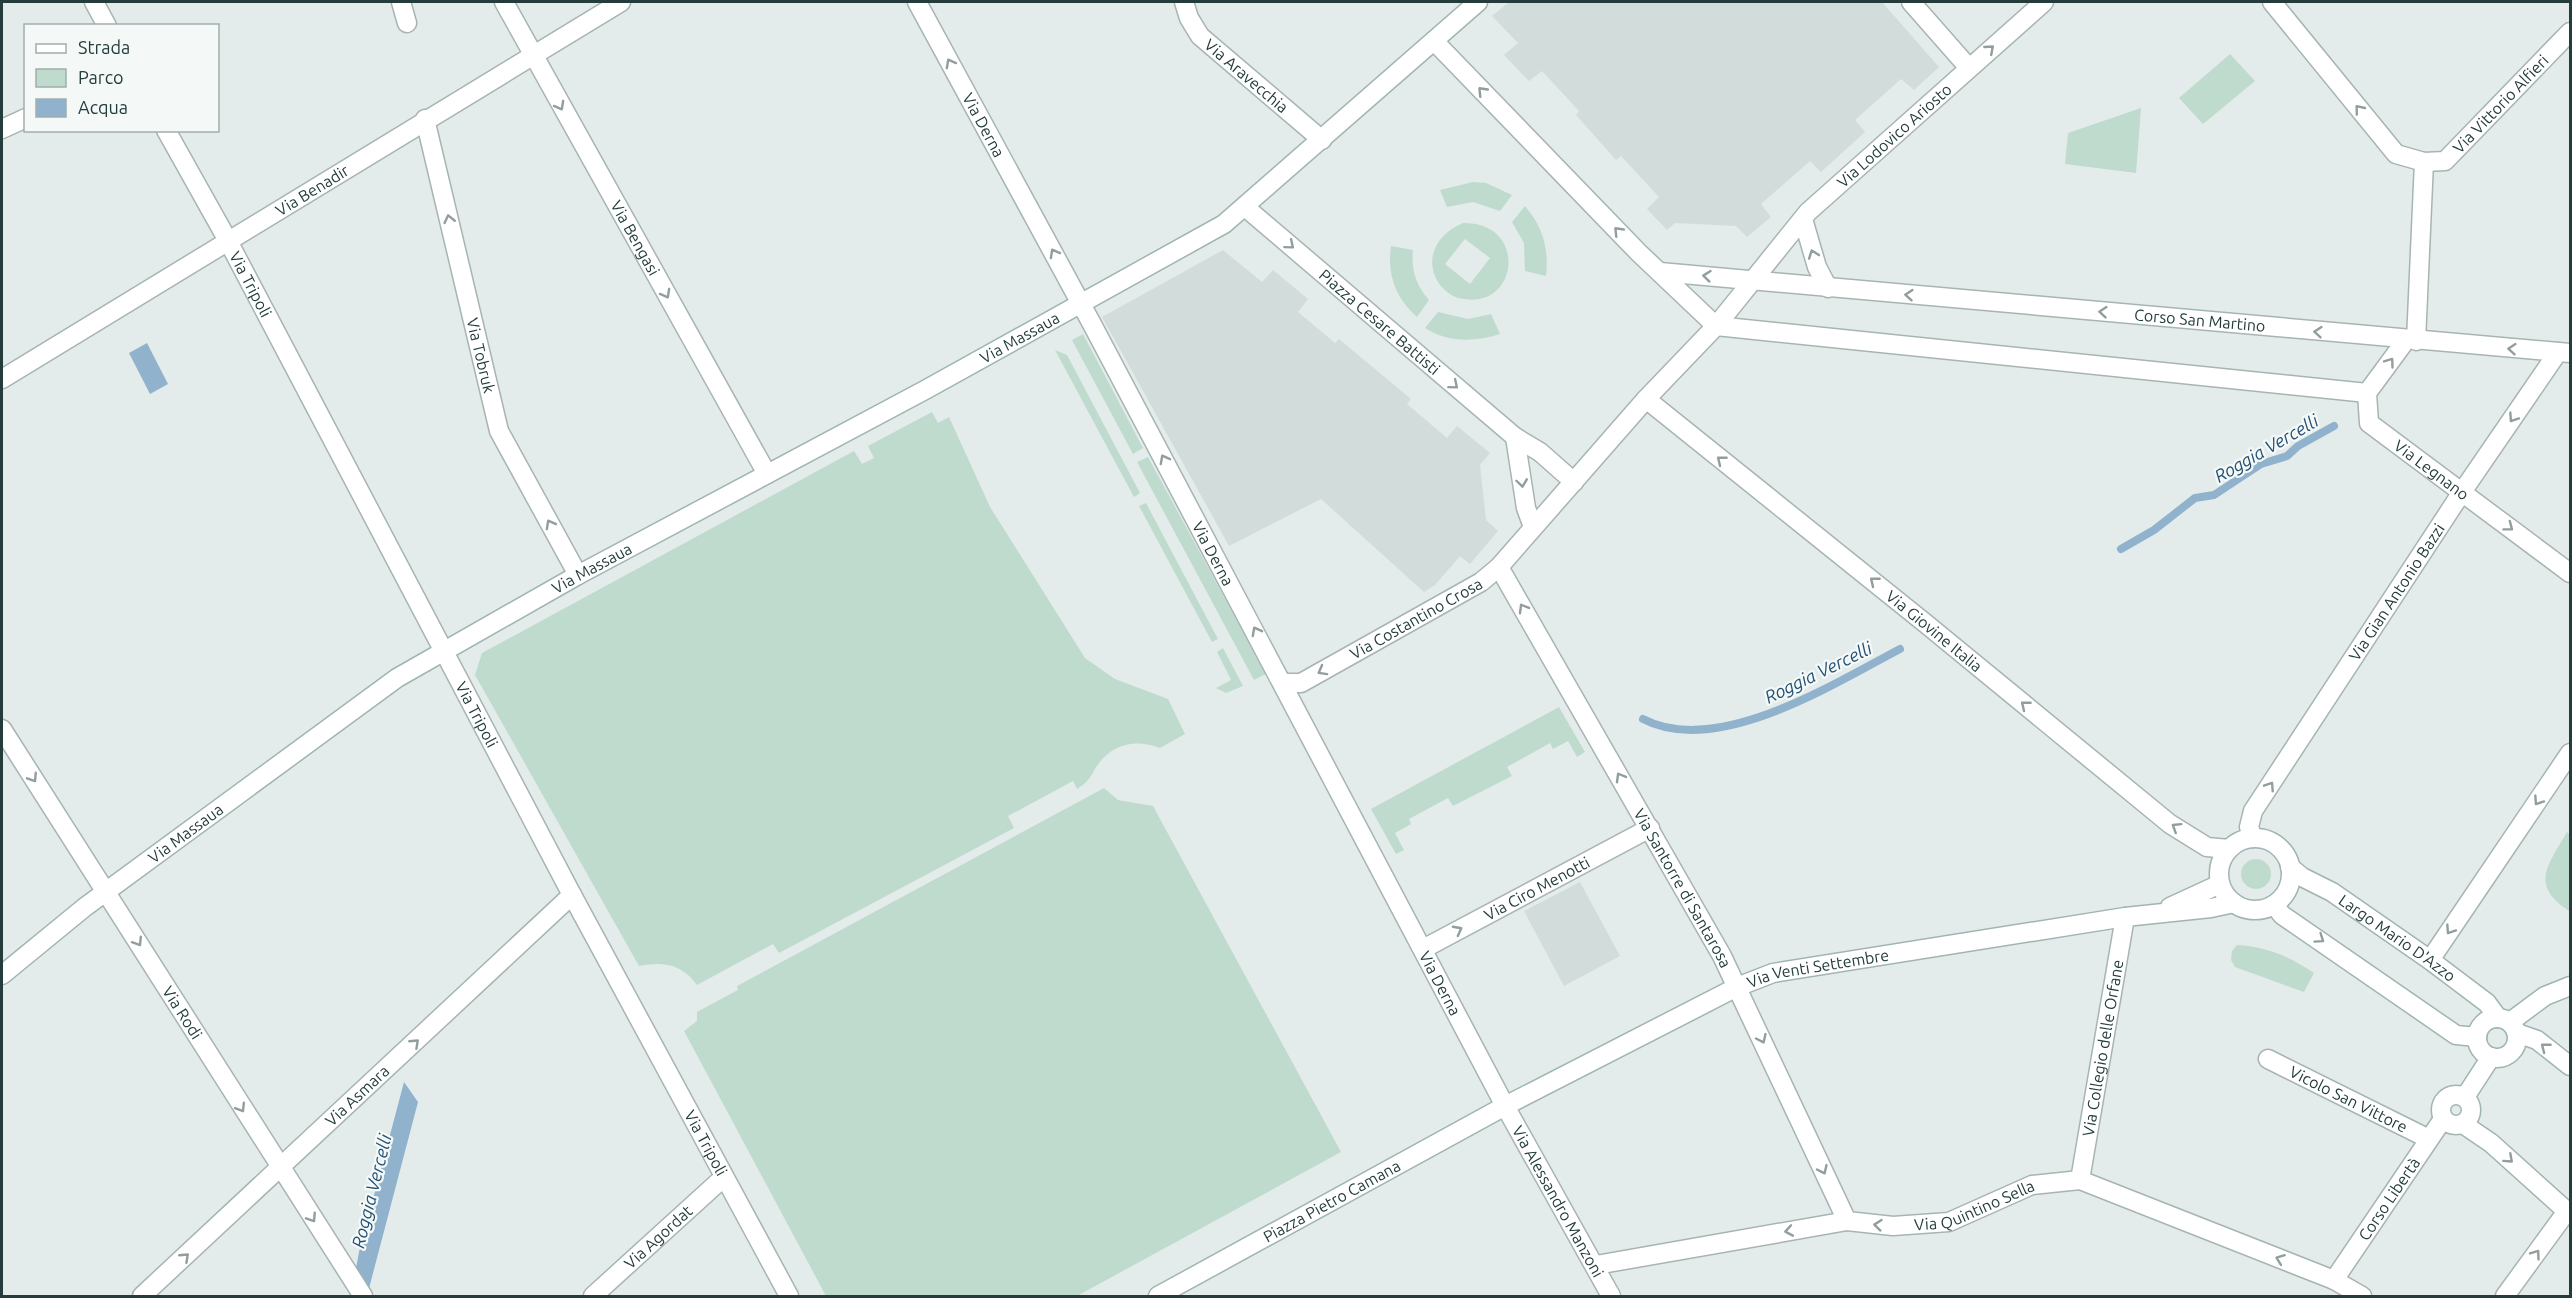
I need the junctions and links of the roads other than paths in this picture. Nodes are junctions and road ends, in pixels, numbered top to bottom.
1 (94, 2) edge
2 (401, 2) edge
3 (504, 2) edge
4 (621, 2) edge
5 (917, 2) edge
6 (1184, 2) edge
7 (1911, 2) edge
8 (2044, 2) edge
9 (2272, 2) edge
10 (1472, 7) edge
11 (407, 23) dead end
12 (106, 24) edge
13 (2571, 32) edge
14 (1434, 41) junction
15 (532, 55) junction
16 (1969, 68) junction
17 (24, 119) edge
18 (425, 119) junction
19 (2, 129) edge
20 (167, 132) edge
21 (1322, 140) junction
22 (2424, 162) junction
23 (1245, 207) junction
24 (1803, 219) junction
25 (227, 239) junction
26 (1660, 272) junction
27 (1754, 281) junction
28 (1828, 288) junction
29 (1082, 304) junction
30 (1716, 326) junction
31 (2411, 340) junction
32 (2564, 353) edge
33 (2, 379) edge
34 (2367, 393) junction
35 (1646, 399) junction
36 (1515, 437) junction
37 (767, 474) junction
38 (1574, 482) junction
39 (2462, 492) junction
40 (1533, 527) junction
41 (1498, 567) junction
42 (2571, 573) edge
43 (579, 575) junction
44 (443, 651) junction
45 (1283, 683) junction
46 (2, 729) edge
47 (2571, 753) edge
48 (1650, 828) junction
49 (2253, 838) junction
50 (2229, 849) junction
51 (2290, 867) junction
52 (2220, 884) junction
53 (106, 891) junction
54 (572, 896) junction
55 (2234, 903) junction
56 (2274, 905) junction
57 (2157, 913) junction
58 (2126, 917) junction
59 (1423, 949) junction
60 (2430, 960) junction
61 (2, 975) edge
62 (2571, 986) edge
63 (1737, 987) junction
64 (2509, 1024) junction
65 (2477, 1037) junction
66 (2491, 1057) junction
67 (2268, 1059) dead end
68 (2571, 1066) edge
69 (2465, 1097) junction
70 (1505, 1106) junction
71 (2443, 1119) junction
72 (2463, 1124) junction
73 (2429, 1139) junction
74 (280, 1169) junction
75 (724, 1177) junction
76 (2080, 1180) junction
77 (2569, 1212) edge
78 (1847, 1221) junction
79 (1596, 1265) junction
80 (2334, 1280) junction
81 (142, 1296) edge
82 (363, 1296) edge
83 (593, 1296) edge
84 (789, 1296) edge
85 (1158, 1296) edge
86 (1611, 1296) edge
87 (2362, 1296) edge
88 (2505, 1296) edge

1 - 12 street
2 - 11 street
3 - 15 street, Via Bengasi
4 - 15 street, Via Benadir
29 -> 5 street, Via Derna
6 - 21 street, Via Aravecchia
7 - 16 street
16 -> 8 street, Via Lodovico Ariosto
22 -> 9 street
10 - 14 street
13 - 22 street, Via Vittorio Alfieri
14 - 21 street
26 -> 14 street
15 - 18 street, Via Benadir
15 -> 37 street, Via Bengasi
16 - 24 street, Via Lodovico Ariosto
17 - 19 street
18 - 25 street, Via Benadir
43 -> 18 street, Via Tobruk
20 - 25 street, Via Tripoli
21 - 23 street
22 - 31 street
23 - 29 street, Via Massaua
23 -> 36 street, Piazza Cesare Battisti
24 - 27 street, Via Lodovico Ariosto
28 -> 24 street
25 - 33 street, Via Benadir
25 - 44 street, Via Tripoli
27 -> 26 street
26 - 30 street
27 - 28 street, Corso San Martino
27 - 30 street
31 -> 28 street, Corso San Martino
29 - 37 street, Via Massaua
45 -> 29 street, Via Derna
30 - 34 street
30 - 35 street
32 -> 31 street, Corso San Martino
34 -> 31 street
32 -> 39 street, Via Gian Antonio Bazzi
34 - 39 street, Via Legnano
35 - 38 street
50 -> 35 street, Via Giovine Italia
36 - 38 street, Piazza Cesare Battisti
36 -> 40 street
37 - 43 street, Via Massaua
38 - 40 street
39 -> 42 street, Via Legnano
49 -> 39 street, Via Gian Antonio Bazzi
40 - 41 street, Via Costantino Crosa
41 -> 45 street, Via Costantino Crosa
48 -> 41 street, Via Santorre di Santarosa
43 - 44 street, Via Massaua
44 - 53 street, Via Massaua
44 - 54 street, Via Tripoli
45 - 59 street, Via Derna
46 -> 53 street, Via Rodi
47 -> 60 street
59 -> 48 street, Via Ciro Menotti
48 - 63 street, Via Santorre di Santarosa
49 - 50 street
49 - 51 street, Largo Mario D'Azzo
50 - 52 street
51 - 56 street
51 - 60 street, Largo Mario D'Azzo
52 - 55 street
52 - 57 street, Via Venti Settembre
53 - 61 street, Via Massaua
53 -> 74 street, Via Rodi
74 -> 54 street, Via Asmara
54 - 75 street, Via Tripoli
55 - 56 street
55 - 57 street, Via Venti Settembre
56 -> 65 street
57 - 58 street, Via Venti Settembre
58 - 63 street, Via Venti Settembre
58 - 76 street, Via Collegio delle Orfane
59 - 70 street, Via Derna
60 - 64 street, Largo Mario D'Azzo
62 - 64 street
63 - 70 street, Via Venti Settembre
63 -> 78 street, Via Santorre di Santarosa
64 - 65 street
64 - 66 street
68 -> 64 street
65 - 66 street
66 - 69 street
67 - 73 street, Vicolo San Vittore
69 - 71 street
69 - 72 street
70 - 79 street, Via Alessandro Manzoni
70 - 85 street, Piazza Pietro Camana
71 - 72 street
71 - 73 street, Corso Libertà
72 -> 77 street
73 - 80 street, Corso Libertà
81 -> 74 street, Via Asmara
74 -> 82 street, Via Rodi
75 - 83 street, Via Agordat
75 - 84 street, Via Tripoli
76 -> 78 street, Via Quintino Sella
80 -> 76 street, Via Quintino Sella
88 -> 77 street
78 -> 79 street, Via Quintino Sella
79 - 86 street, Via Alessandro Manzoni
80 - 87 street, Via Quintino Sella

